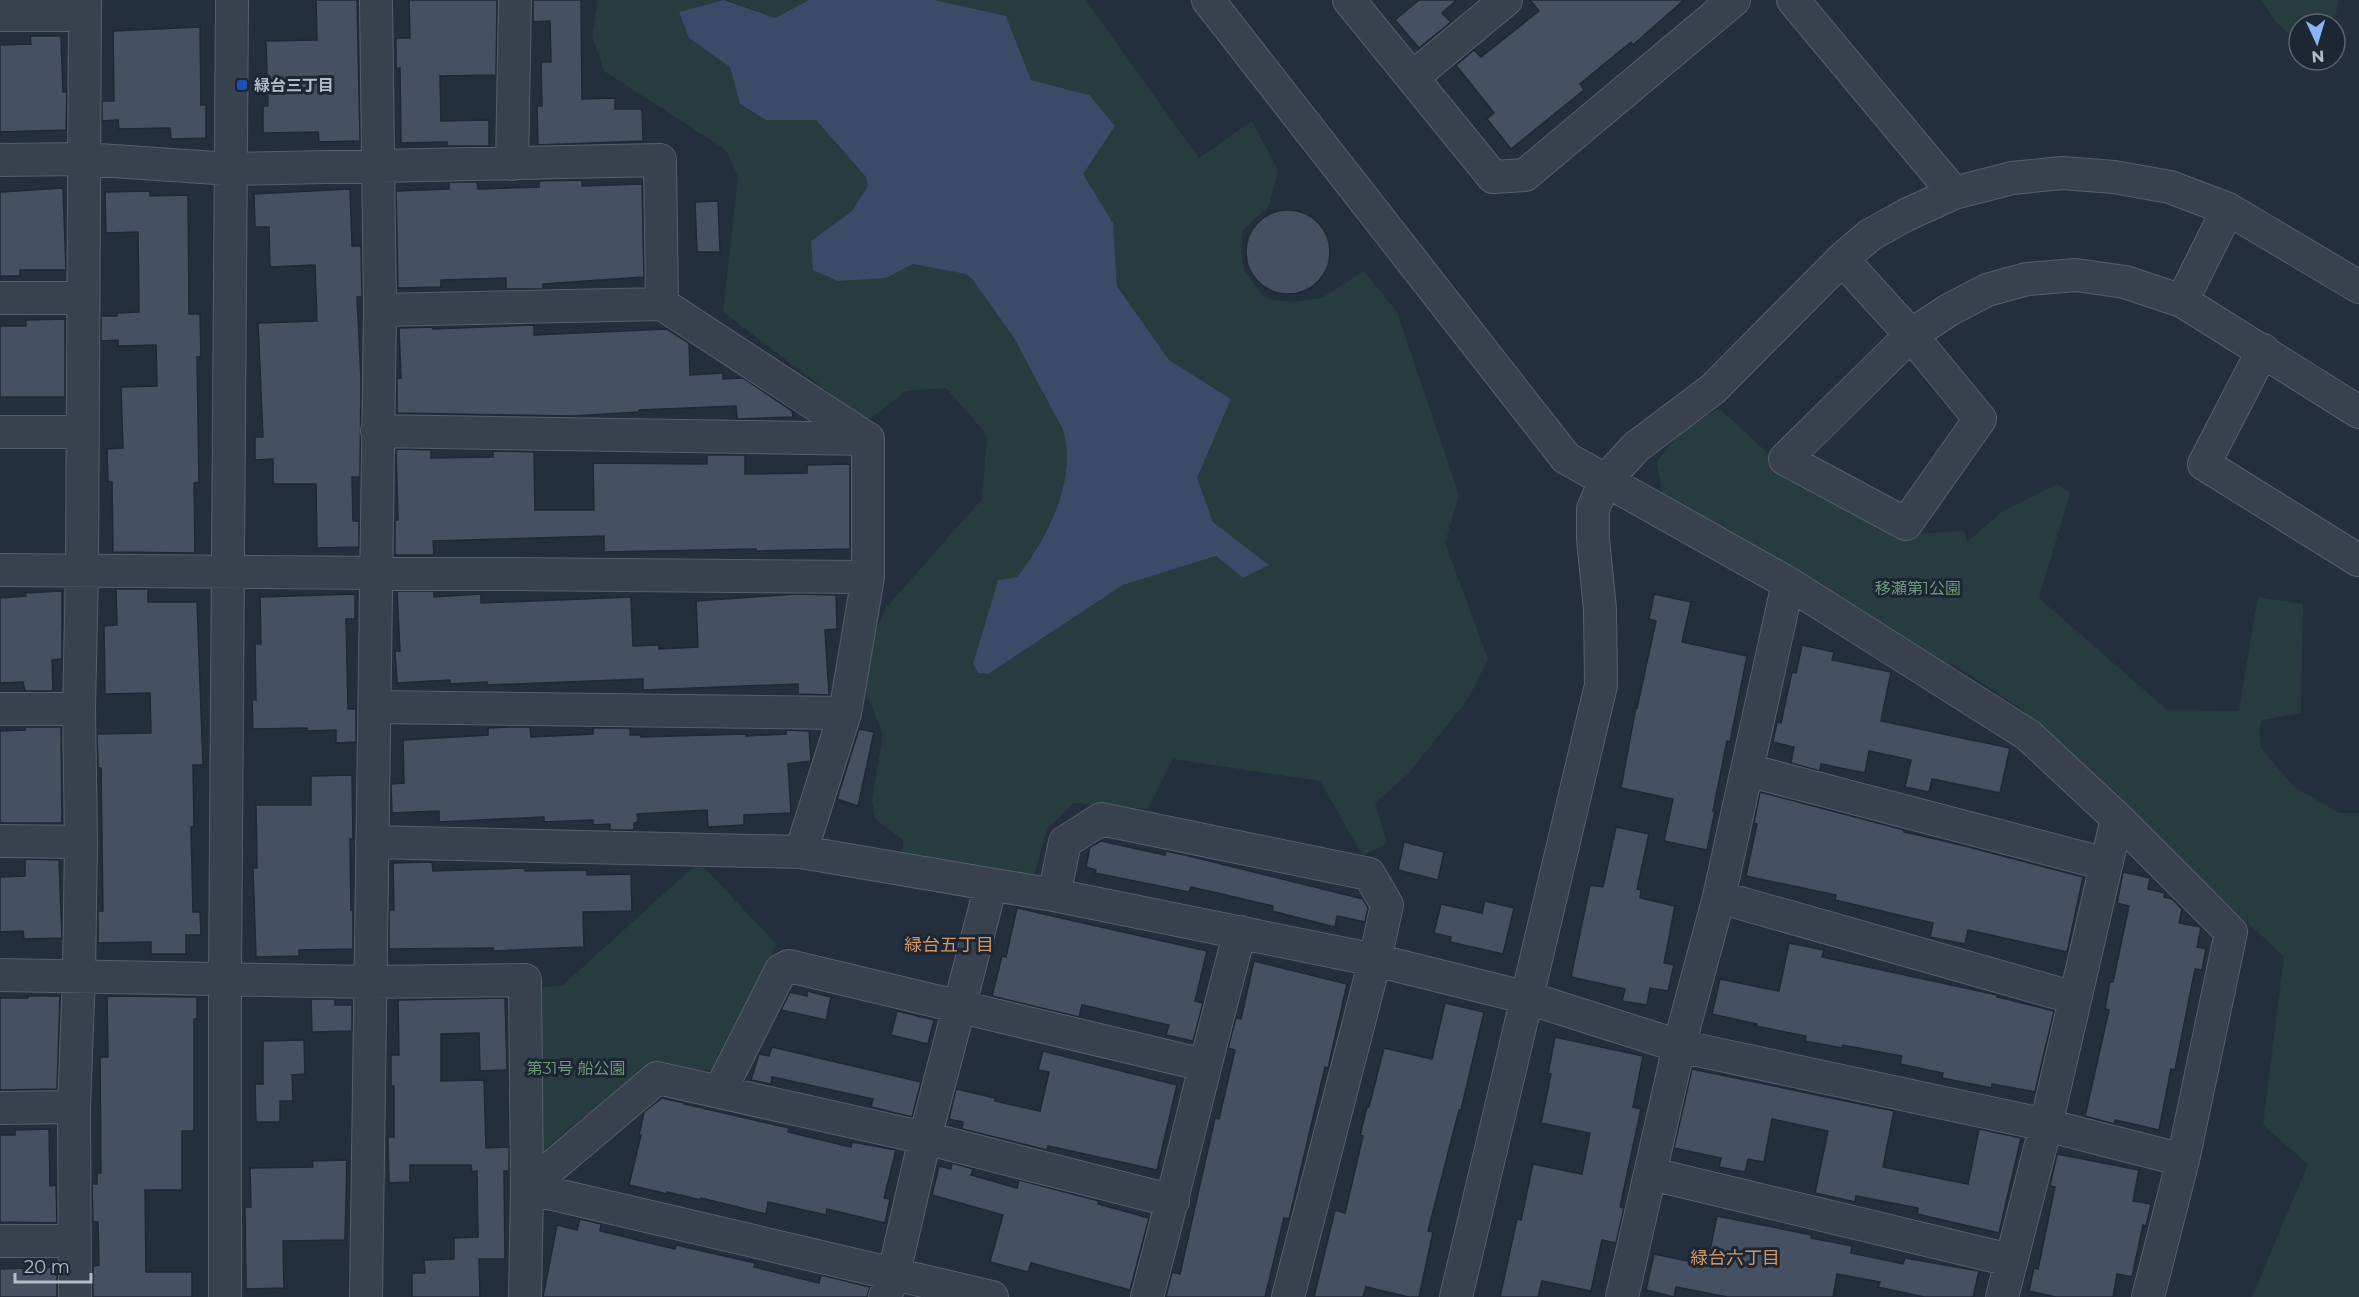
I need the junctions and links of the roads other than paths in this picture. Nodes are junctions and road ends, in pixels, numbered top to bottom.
1 (232, 0) edge
2 (376, 0) edge
3 (515, 0) edge
4 (1208, 0) edge
5 (1349, 0) edge
6 (1506, 0) edge
7 (1734, 0) edge
8 (1793, 0) edge
9 (85, 7) edge
10 (0, 15) edge
11 (1413, 77) junction
12 (84, 159) junction
13 (0, 160) edge
14 (512, 164) junction
15 (377, 166) junction
16 (230, 170) junction
17 (1954, 193) junction
18 (2228, 209) junction
19 (1842, 259) junction
20 (2359, 287) edge
21 (0, 298) edge
22 (82, 298) junction
23 (2182, 301) junction
24 (662, 304) junction
25 (380, 310) junction
26 (1911, 335) junction
27 (2263, 350) junction
28 (2359, 412) edge
29 (377, 431) junction
30 (0, 432) edge
31 (81, 432) junction
32 (868, 439) junction
33 (1605, 481) junction
34 (2359, 565) edge
35 (0, 570) edge
36 (82, 570) junction
37 (228, 572) junction
38 (376, 574) junction
39 (868, 577) junction
40 (1788, 583) junction
41 (375, 706) junction
42 (79, 709) junction
43 (0, 710) edge
44 (845, 712) junction
45 (1747, 770) junction
46 (2117, 818) junction
47 (0, 841) edge
48 (81, 842) junction
49 (372, 842) junction
50 (801, 852) junction
51 (2106, 864) junction
52 (991, 885) junction
53 (1054, 895) junction
54 (1719, 897) junction
55 (1240, 932) junction
56 (1375, 960) junction
57 (0, 975) edge
58 (79, 975) junction
59 (225, 981) junction
60 (370, 982) junction
61 (1528, 998) junction
62 (2075, 998) junction
63 (961, 1006) junction
64 (1679, 1046) junction
65 (1204, 1065) junction
66 (720, 1091) junction
67 (74, 1107) junction
68 (0, 1108) edge
69 (2046, 1125) junction
70 (926, 1138) junction
71 (2183, 1160) junction
72 (1652, 1174) junction
73 (527, 1188) junction
74 (1173, 1201) junction
75 (0, 1241) edge
76 (74, 1241) junction
77 (2010, 1260) junction
78 (890, 1285) edge
79 (75, 1297) edge
80 (225, 1297) edge
81 (366, 1297) edge
82 (525, 1297) edge
83 (992, 1297) edge
84 (1147, 1297) edge
85 (1288, 1297) edge
86 (1456, 1297) edge
87 (1622, 1297) edge
88 (2002, 1297) edge
89 (2148, 1297) edge

1 - 16 street
2 - 15 street
3 - 14 street
4 - 33 street
5 - 11 street
6 - 11 street
7 - 11 street
8 - 17 street
9 - 10 street
9 - 12 street
12 - 13 street
12 - 16 street
12 - 22 street
14 - 15 street
14 - 24 street
15 - 16 street
15 - 25 street
16 - 37 street
17 - 18 street
17 - 19 street
18 - 20 street
18 - 23 street
19 - 26 street
19 - 33 street
21 - 22 street
22 - 31 street
23 - 26 street
23 - 27 street
24 - 25 street
24 - 32 street
25 - 29 street
26 - 26 street
27 - 28 street
27 - 34 street
29 - 32 street
29 - 38 street
30 - 31 street
31 - 36 street
32 - 39 street
33 - 40 street
33 - 61 street
35 - 36 street
36 - 37 street
36 - 42 street
37 - 38 street
37 - 59 street
38 - 39 street
38 - 41 street
39 - 44 street
40 - 45 street
40 - 46 street
41 - 44 street
41 - 49 street
42 - 43 street
42 - 48 street
44 - 50 street
45 - 51 street
45 - 54 street
46 - 51 street
46 - 71 street
47 - 48 street
48 - 58 street
49 - 50 street
49 - 60 street
50 - 52 street
51 - 62 street
52 - 53 street
52 - 63 street
53 - 55 street
53 - 56 street
54 - 62 street
54 - 64 street
55 - 56 street
55 - 65 street
56 - 61 street
56 - 85 street
57 - 58 street
58 - 59 street
58 - 67 street
59 - 60 street
59 - 80 street
60 - 73 street
60 - 81 street
61 - 64 street
61 - 86 street
62 - 69 street
63 - 65 street
63 - 66 street
63 - 70 street
64 - 69 street
64 - 72 street
65 - 74 street
66 - 70 street
66 - 73 street
67 - 68 street
67 - 76 street
69 - 71 street
69 - 77 street
70 - 74 street
70 - 78 street
71 - 89 street
72 - 77 street
72 - 87 street
73 - 78 street
73 - 82 street
74 - 84 street
75 - 76 street
76 - 79 street
77 - 88 street
78 - 83 street

